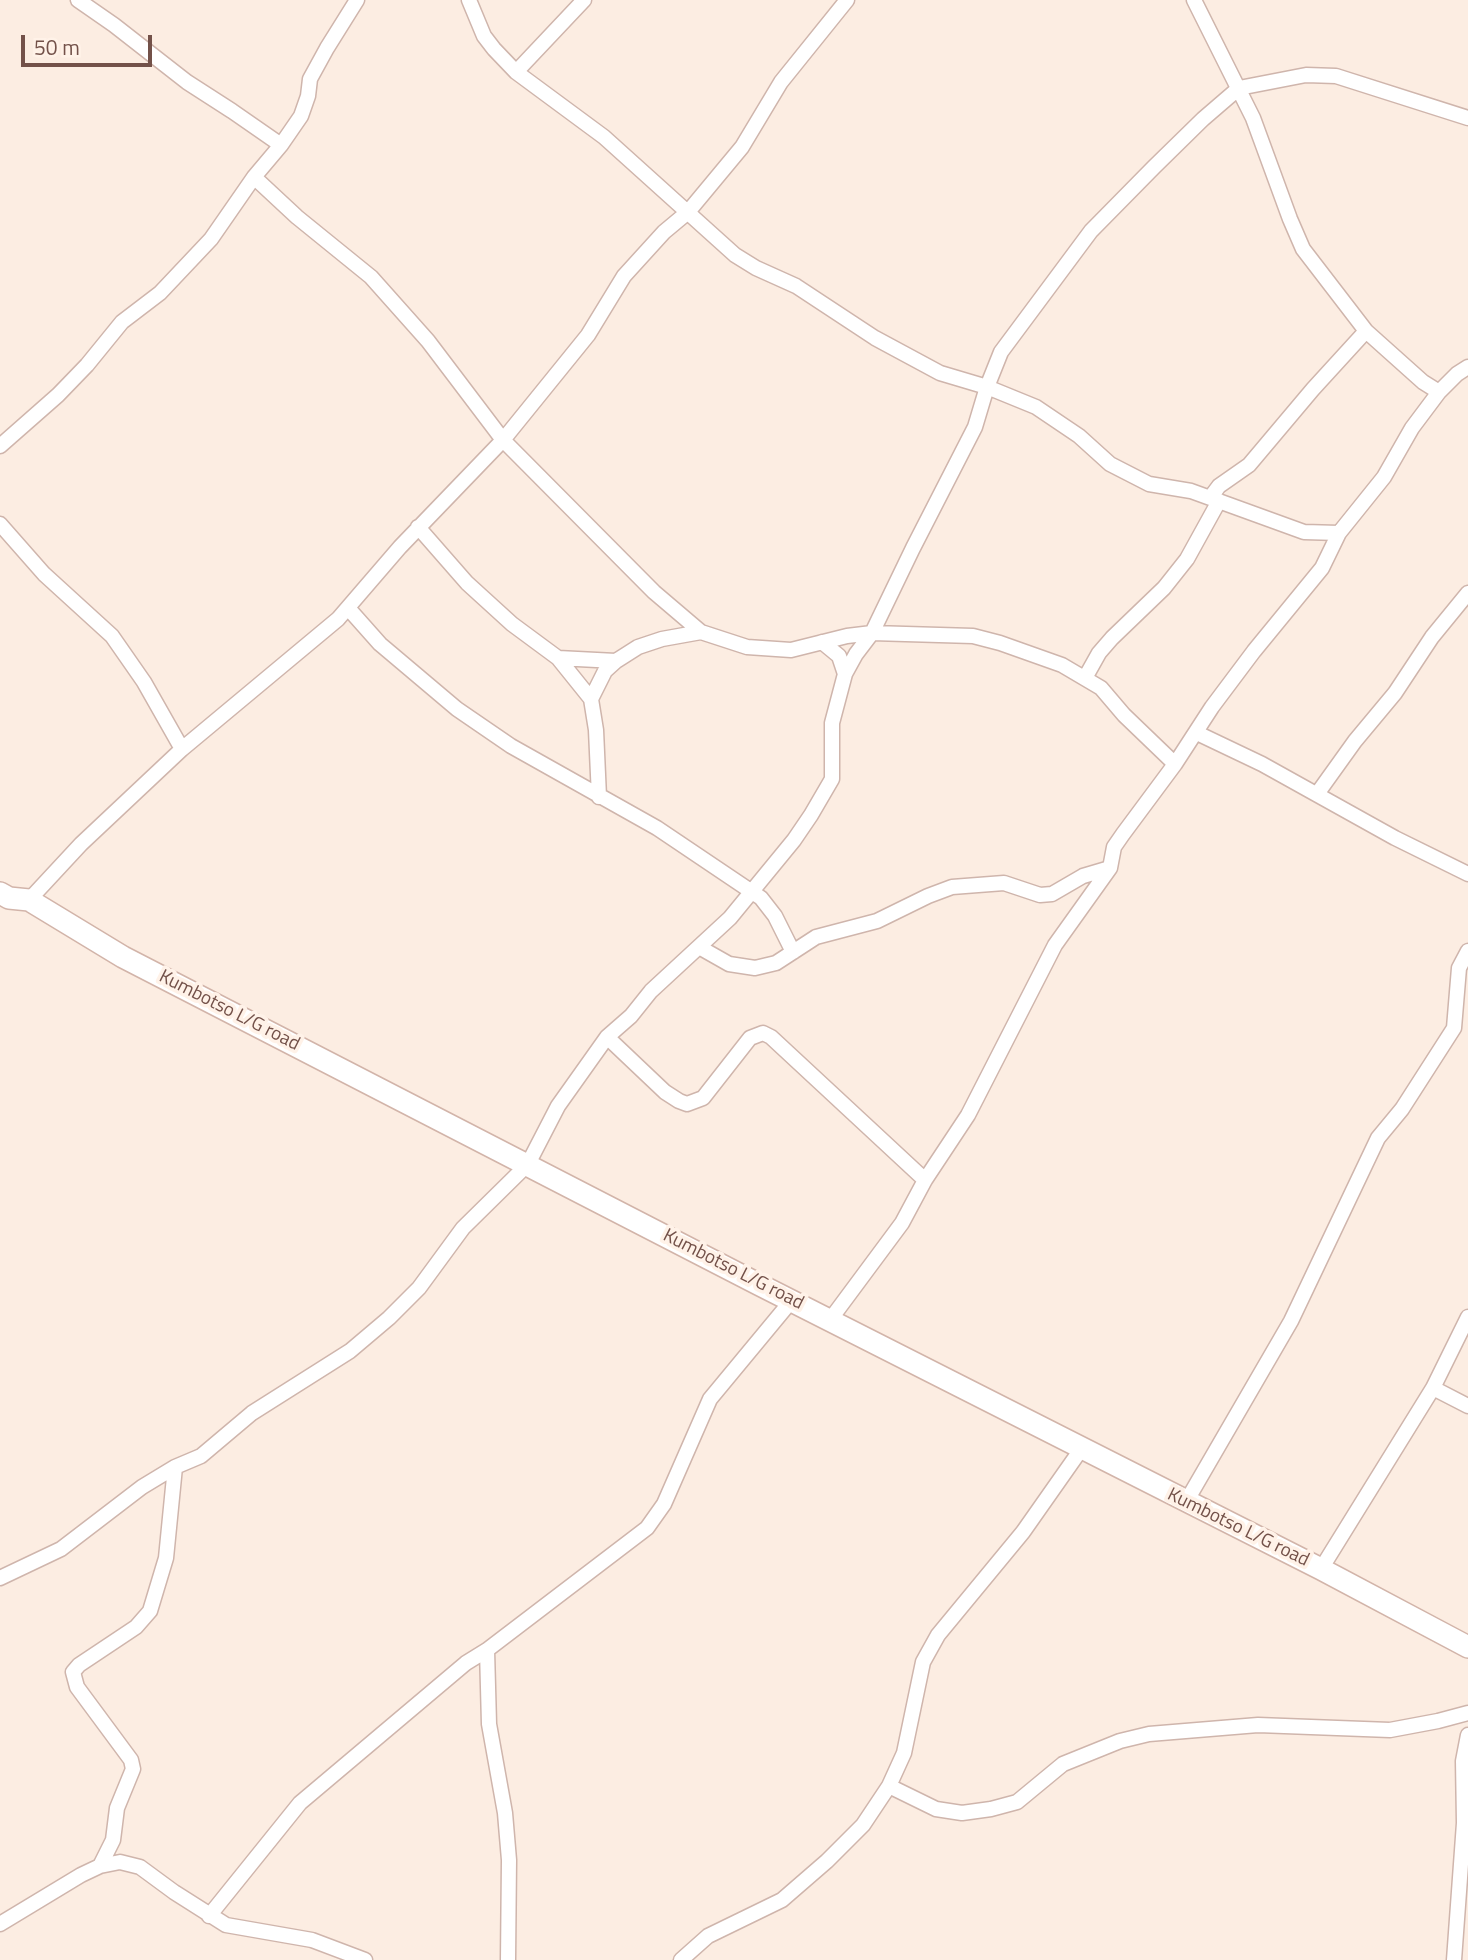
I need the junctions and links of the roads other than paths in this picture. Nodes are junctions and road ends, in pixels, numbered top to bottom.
1 (78, 0) edge
2 (357, 0) edge
3 (469, 0) edge
4 (584, 0) edge
5 (847, 0) edge
6 (1194, 0) edge
7 (516, 72) junction
8 (1239, 88) junction
9 (1468, 118) edge
10 (281, 145) junction
11 (254, 177) junction
12 (688, 212) junction
13 (1366, 331) junction
14 (1468, 367) edge
15 (987, 387) junction
16 (1439, 393) junction
17 (503, 440) junction
18 (0, 446) edge
19 (1214, 499) junction
20 (0, 524) edge
21 (418, 527) junction
22 (1339, 533) junction
23 (1468, 593) edge
24 (348, 608) junction
25 (701, 632) junction
26 (872, 634) junction
27 (822, 642) junction
28 (558, 658) junction
29 (616, 661) junction
30 (845, 674) junction
31 (1085, 678) junction
32 (591, 699) junction
33 (1197, 733) junction
34 (181, 749) junction
35 (1175, 764) junction
36 (1317, 794) junction
37 (599, 797) junction
38 (1110, 868) junction
39 (1468, 874) edge
40 (750, 892) junction
41 (0, 893) edge
42 (29, 900) junction
43 (699, 947) junction
44 (1468, 951) edge
45 (793, 953) junction
46 (607, 1037) junction
47 (528, 1164) junction
48 (925, 1180) junction
49 (792, 1300) junction
50 (1468, 1317) edge
51 (830, 1320) junction
52 (1433, 1388) junction
53 (1468, 1406) edge
54 (1082, 1448) junction
55 (175, 1467) junction
56 (1186, 1502) junction
57 (1321, 1569) junction
58 (0, 1578) edge
59 (1468, 1647) edge
60 (487, 1650) junction
61 (1468, 1713) edge
62 (1468, 1735) edge
63 (889, 1786) junction
64 (100, 1866) junction
65 (209, 1916) junction
66 (0, 1924) edge
67 (365, 1960) edge
68 (508, 1960) edge
69 (681, 1960) edge
70 (1454, 1960) edge

1 - 10 street
2 - 10 street
3 - 7 street
4 - 7 street
5 - 12 street
6 - 8 street
7 - 12 street
8 - 9 street
8 - 13 street
8 - 15 street
10 - 11 street
11 - 17 street
11 - 18 street
12 - 15 street
12 - 17 street
13 - 16 street
13 - 19 street
14 - 16 street
15 - 19 street
15 - 26 street
16 - 22 street
17 - 21 street
17 - 25 street
19 - 22 street
19 - 31 street
20 - 34 street
21 - 24 street
21 - 28 street
22 - 33 street
23 - 36 street
24 - 34 street
24 - 37 street
25 - 27 street
25 - 29 street
26 - 27 street
26 - 30 street
26 - 31 street
27 - 30 street
28 - 29 street
28 - 32 street
29 - 32 street
30 - 40 street
31 - 35 street
32 - 37 street
33 - 35 street
33 - 36 street
34 - 42 street
35 - 38 street
36 - 39 street
37 - 40 street
38 - 45 street
38 - 48 street
40 - 43 street
40 - 45 street
41 - 42 main road, Kumbotso L/G road
42 - 47 main road, Kumbotso L/G road
43 - 45 street
43 - 46 street
44 - 56 street
46 - 47 street
46 - 48 street
47 - 49 main road, Kumbotso L/G road
47 - 55 street
48 - 51 street
49 - 51 main road, Kumbotso L/G road
49 - 60 street
50 - 52 street
51 - 54 main road, Kumbotso L/G road
52 - 53 street
52 - 57 street
54 - 56 main road, Kumbotso L/G road
54 - 63 street
55 - 58 street
55 - 64 street
56 - 57 main road, Kumbotso L/G road
57 - 59 main road, Kumbotso L/G road
60 - 65 street
60 - 68 street
61 - 63 street
62 - 70 street
63 - 69 street
64 - 65 street
64 - 66 street
65 - 67 street

